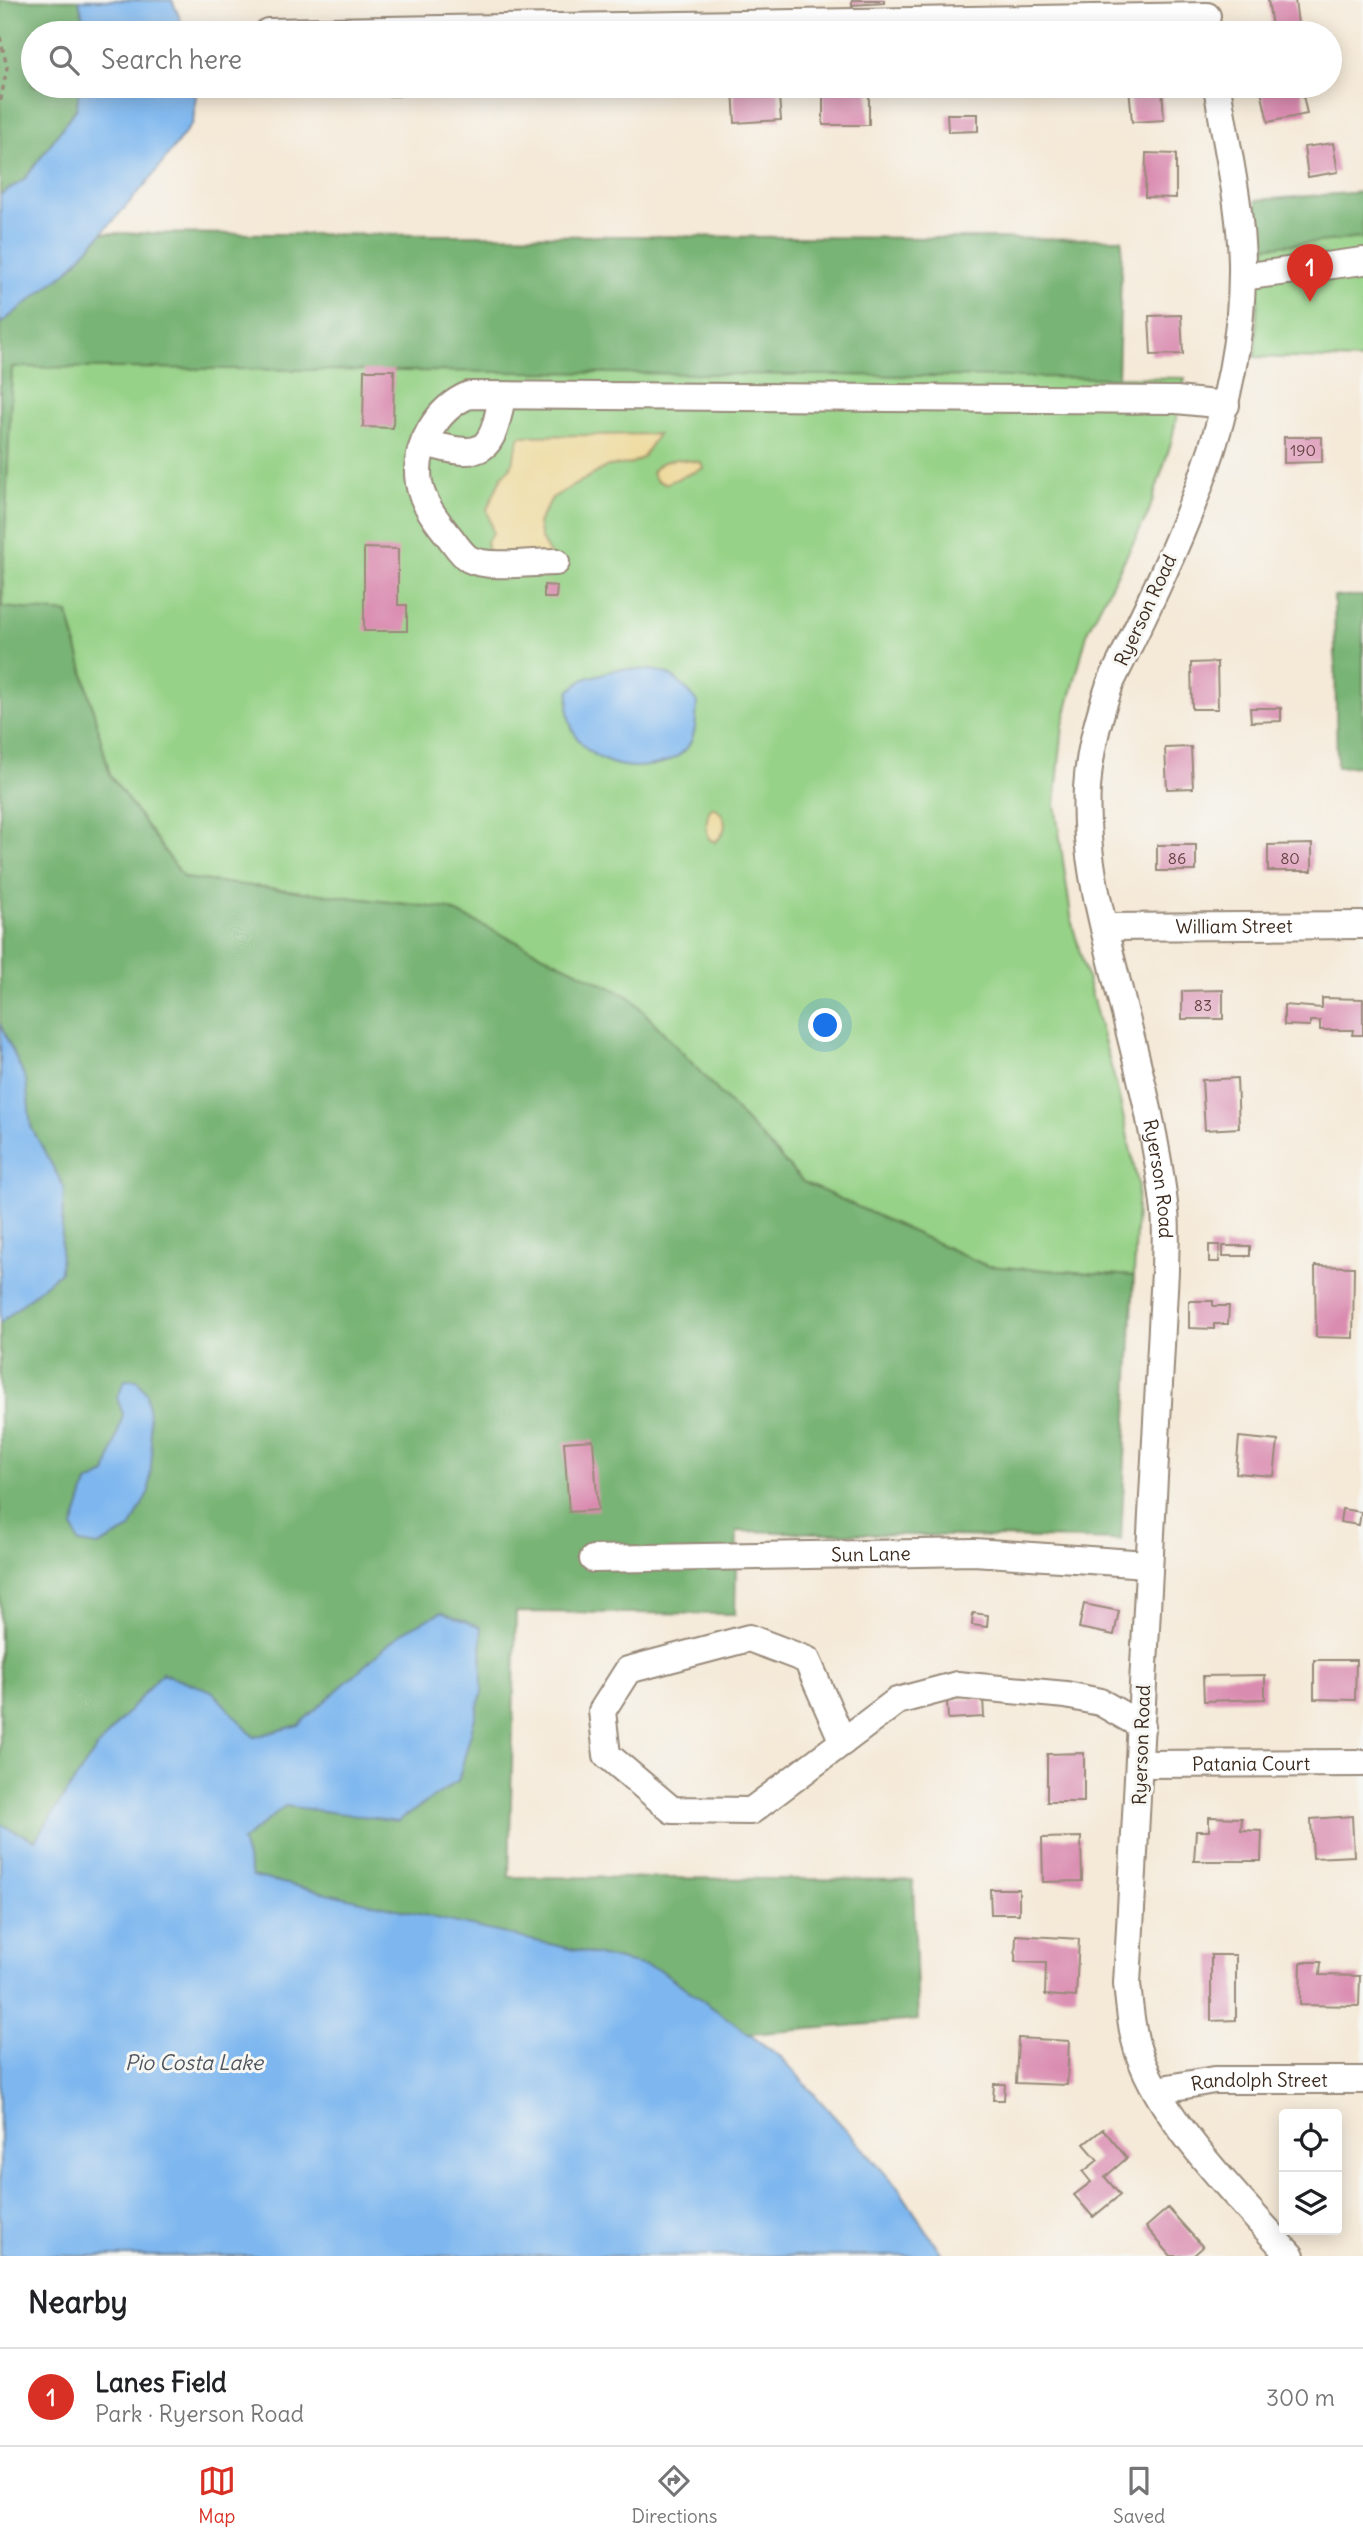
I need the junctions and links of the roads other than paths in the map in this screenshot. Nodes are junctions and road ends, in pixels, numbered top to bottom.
1 (914, 11) edge
2 (1207, 16) edge
3 (606, 21) edge
4 (1219, 98) edge
5 (1363, 261) edge
6 (1242, 277) junction
7 (502, 396) junction
8 (1226, 405) junction
9 (426, 443) junction
10 (556, 562) dead end
11 (1363, 925) edge
12 (1104, 927) junction
13 (593, 1559) dead end
14 (1147, 1564) junction
15 (1142, 1726) junction
16 (843, 1742) junction
17 (1363, 1763) edge
18 (1141, 1764) junction
19 (1363, 2080) edge
20 (1157, 2090) junction
21 (1291, 2256) edge

1 - 2 street
1 - 3 street
4 - 6 street, Ryerson Road
5 - 6 street
6 - 8 street, Ryerson Road
7 - 8 street
7 - 9 street
7 - 9 street
8 - 12 street, Ryerson Road
9 - 10 street
11 - 12 street, William Street
12 - 14 street, Ryerson Road
13 - 14 street, Sun Lane
14 - 15 street, Ryerson Road
15 - 16 street
15 - 18 street, Ryerson Road
16 - 16 street
17 - 18 street, Patania Court
18 - 20 street, Ryerson Road
19 - 20 street, Randolph Street
20 - 21 street, Ryerson Road

